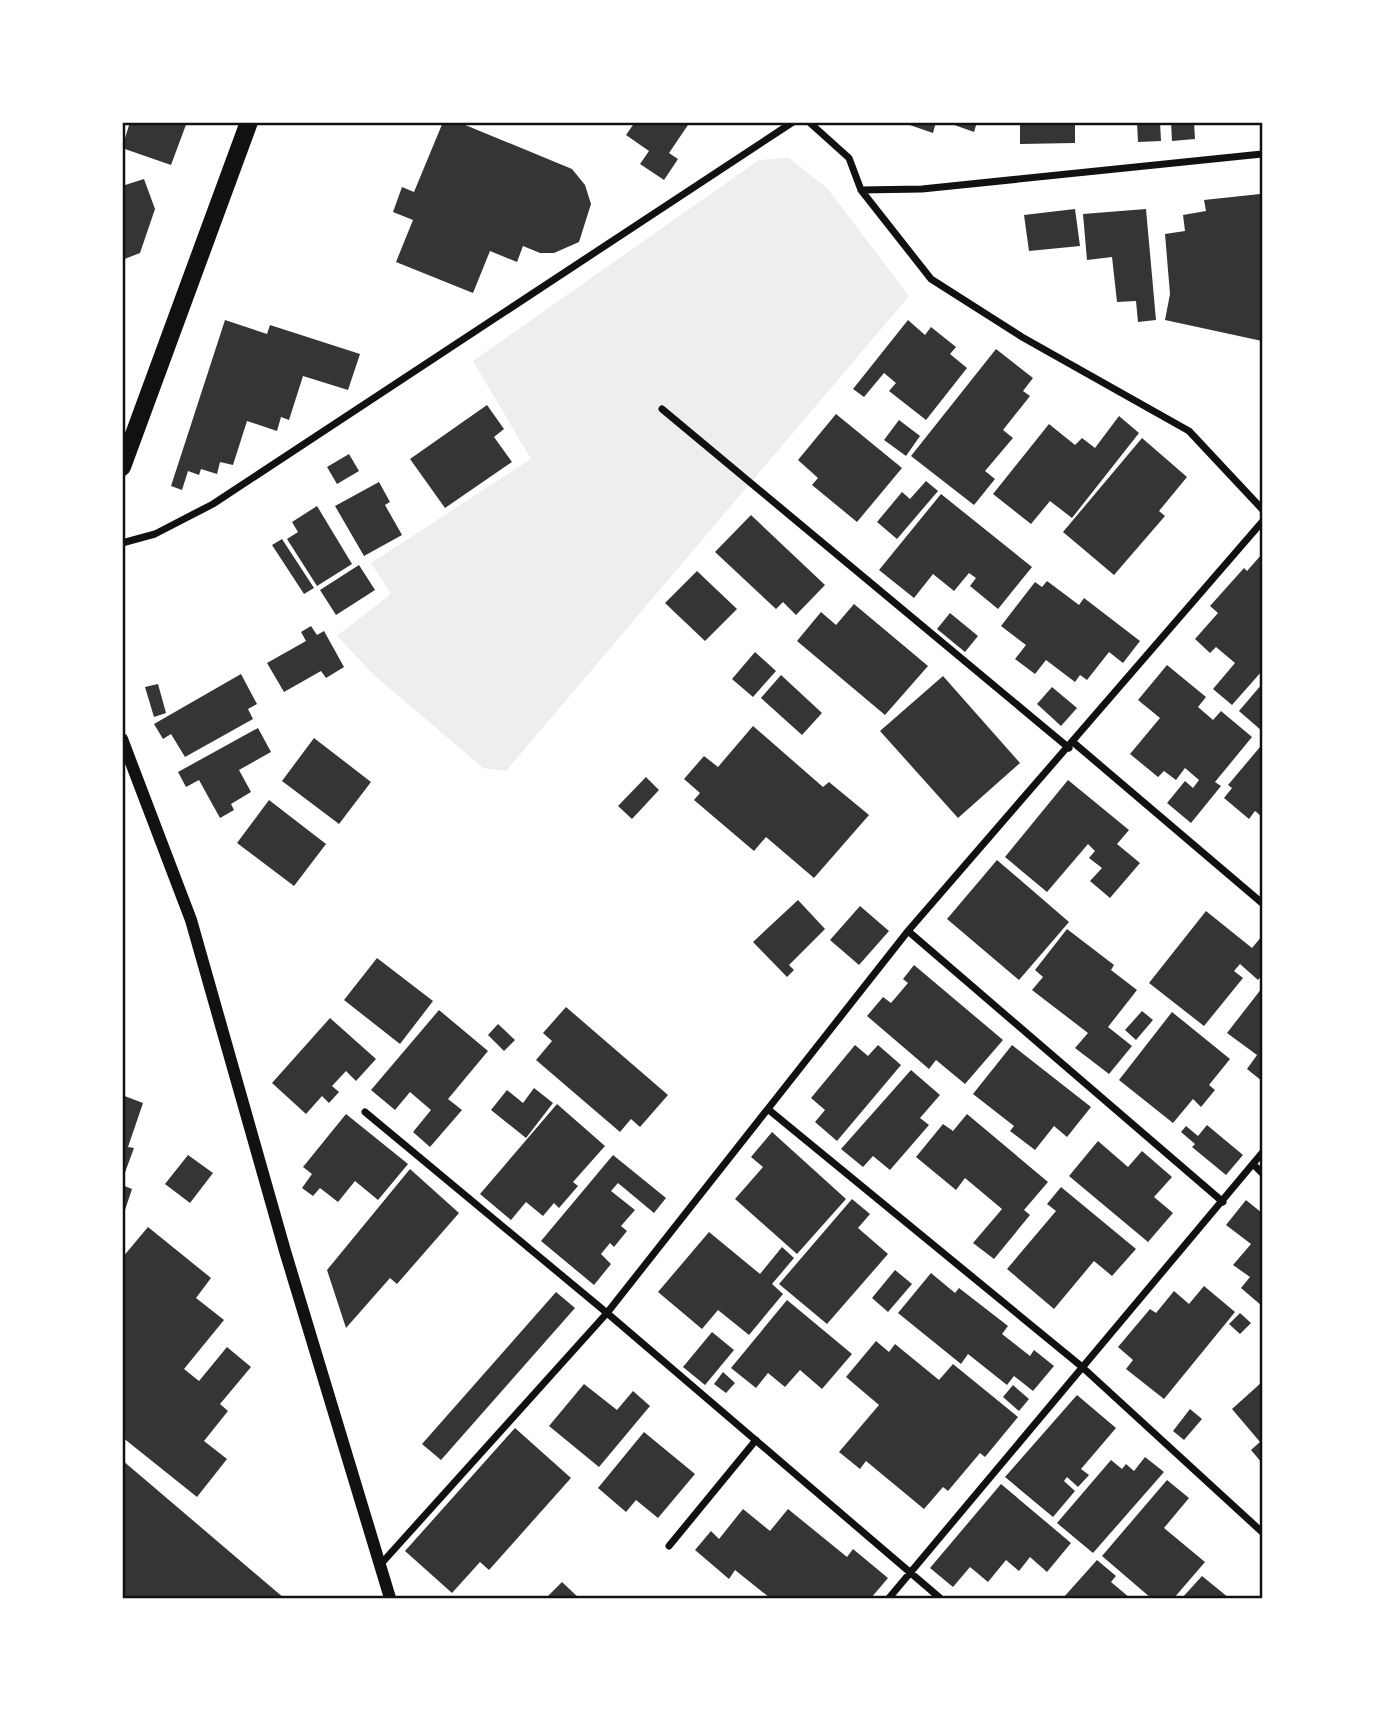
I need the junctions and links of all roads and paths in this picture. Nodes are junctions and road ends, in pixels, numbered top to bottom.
1 (249, 122) edge
2 (793, 122) edge
3 (809, 122) edge
4 (1262, 154) edge
5 (861, 190) junction
6 (662, 408) dead end
7 (122, 467) edge
8 (1262, 509) edge
9 (1262, 522) edge
10 (122, 543) edge
11 (122, 739) edge
12 (1071, 745) junction
13 (1262, 903) edge
14 (908, 931) junction
15 (769, 1110) junction
16 (365, 1112) dead end
17 (1262, 1153) edge
18 (1254, 1165) junction
19 (1262, 1173) edge
20 (1223, 1202) junction
21 (607, 1313) junction
22 (1081, 1366) junction
23 (756, 1440) junction
24 (1262, 1532) edge
25 (669, 1546) dead end
26 (380, 1565) junction
27 (911, 1573) junction
28 (390, 1598) edge
29 (889, 1598) edge
30 (940, 1598) edge

1 - 7 main road
2 - 10 street
3 - 5 street
4 - 5 street
5 - 8 street
6 - 12 street
9 - 12 street
11 - 26 street
12 - 13 street
12 - 14 street
14 - 15 street
14 - 20 street
15 - 21 street
15 - 22 street
16 - 21 street
17 - 18 street
18 - 19 street
18 - 20 street
20 - 22 street
21 - 23 street
21 - 26 street
22 - 24 street
22 - 27 street
23 - 25 street
23 - 27 street
26 - 28 street
27 - 29 street
27 - 30 street

